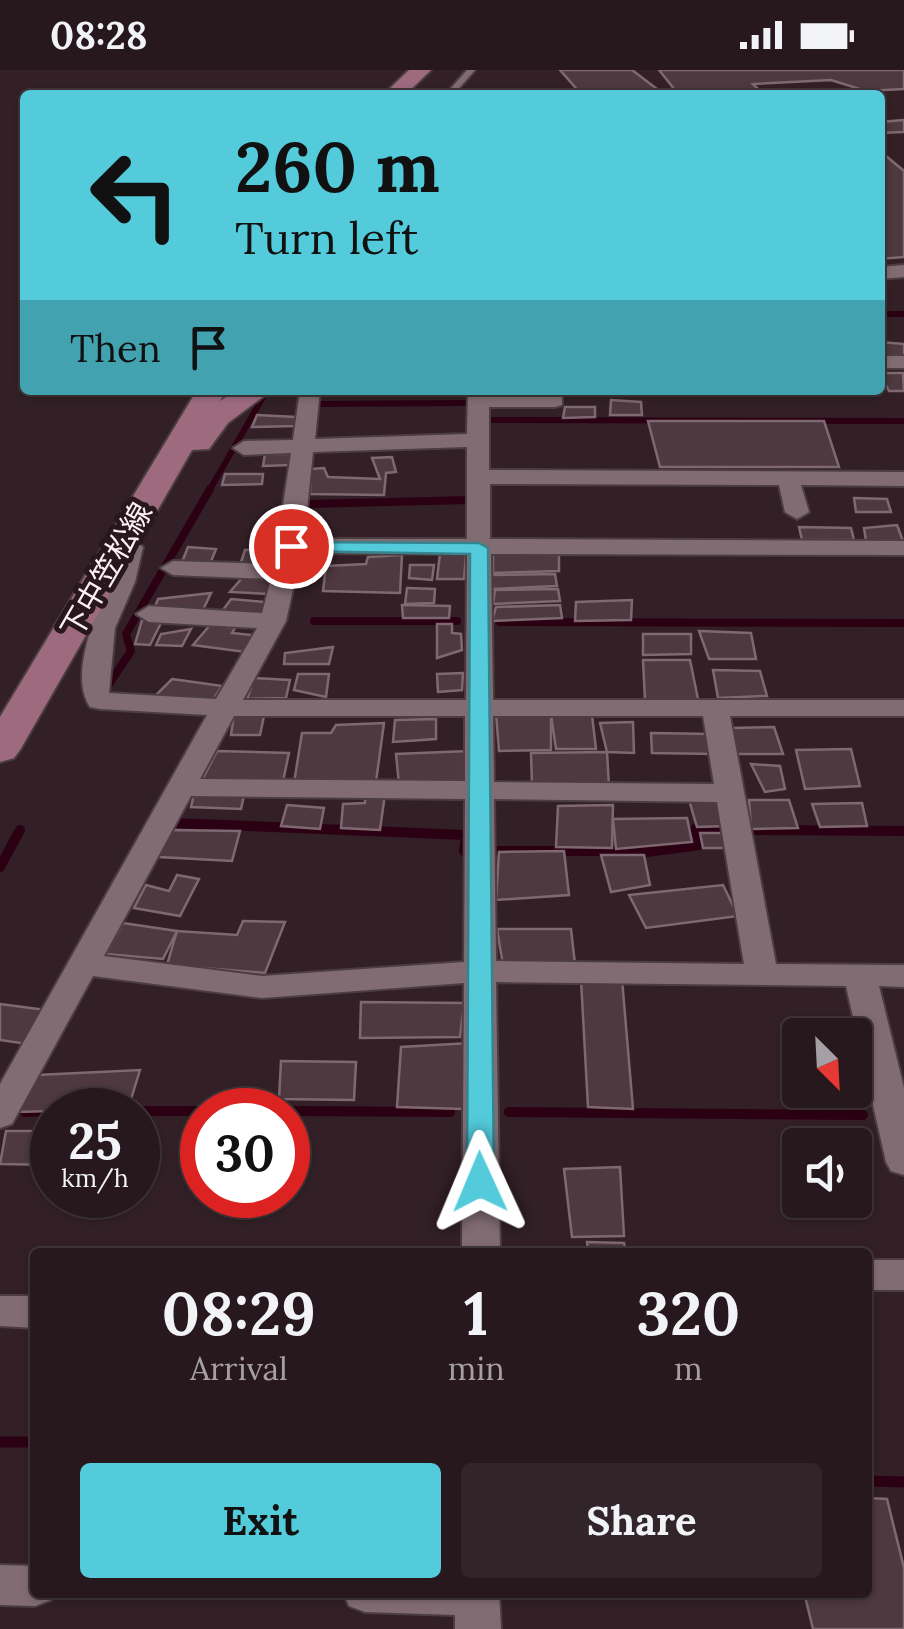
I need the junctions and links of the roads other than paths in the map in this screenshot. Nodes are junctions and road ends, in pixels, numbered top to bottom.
1 (422, 70) edge
2 (479, 71) edge
3 (468, 73) edge
4 (396, 90) edge
5 (209, 395) edge
6 (249, 395) edge
7 (309, 395) edge
8 (478, 396) edge
9 (555, 401) dead end
10 (478, 440) junction
11 (303, 446) junction
12 (244, 448) dead end
13 (162, 472) junction
14 (480, 477) junction
15 (788, 478) junction
16 (904, 479) edge
17 (798, 512) dead end
18 (124, 540) junction
19 (291, 546) junction
20 (479, 548) junction
21 (904, 548) edge
22 (173, 568) dead end
23 (287, 572) junction
24 (149, 614) dead end
25 (273, 621) junction
26 (478, 706) junction
27 (715, 707) junction
28 (226, 708) junction
29 (904, 708) edge
30 (0, 750) edge
31 (182, 787) junction
32 (478, 790) junction
33 (730, 793) junction
34 (82, 964) junction
35 (478, 971) junction
36 (762, 975) junction
37 (860, 976) junction
38 (904, 976) edge
39 (0, 1115) edge
40 (904, 1162) edge
41 (481, 1248) edge
42 (872, 1275) edge
43 (904, 1275) edge
44 (0, 1311) edge
45 (30, 1312) edge
46 (0, 1585) edge
47 (30, 1586) edge
48 (417, 1598) edge
49 (477, 1605) edge

1 - 4 main road
2 - 3 lane
5 - 13 main road, 下中笠松線
6 - 13 main road
7 - 11 street
8 - 9 street
8 - 10 street
10 - 11 street
10 - 14 street
11 - 12 street
11 - 19 street
13 - 18 main road, 下中笠松線
14 - 15 street
14 - 20 street
15 - 16 street
15 - 17 street
18 - 28 street
18 - 30 main road, 下中笠松線
19 - 20 street
19 - 23 street
20 - 21 street
20 - 26 street
22 - 23 street
23 - 25 street
24 - 25 street
25 - 28 street
26 - 27 street
26 - 28 street
26 - 32 street
27 - 29 street
27 - 33 street
28 - 31 street
31 - 32 street
31 - 34 street
32 - 33 street
32 - 35 street
33 - 36 street
34 - 35 street
34 - 39 street
35 - 36 street
35 - 41 street
36 - 37 street
37 - 38 street
37 - 40 street
42 - 43 street
44 - 45 street
46 - 47 street
48 - 49 street

